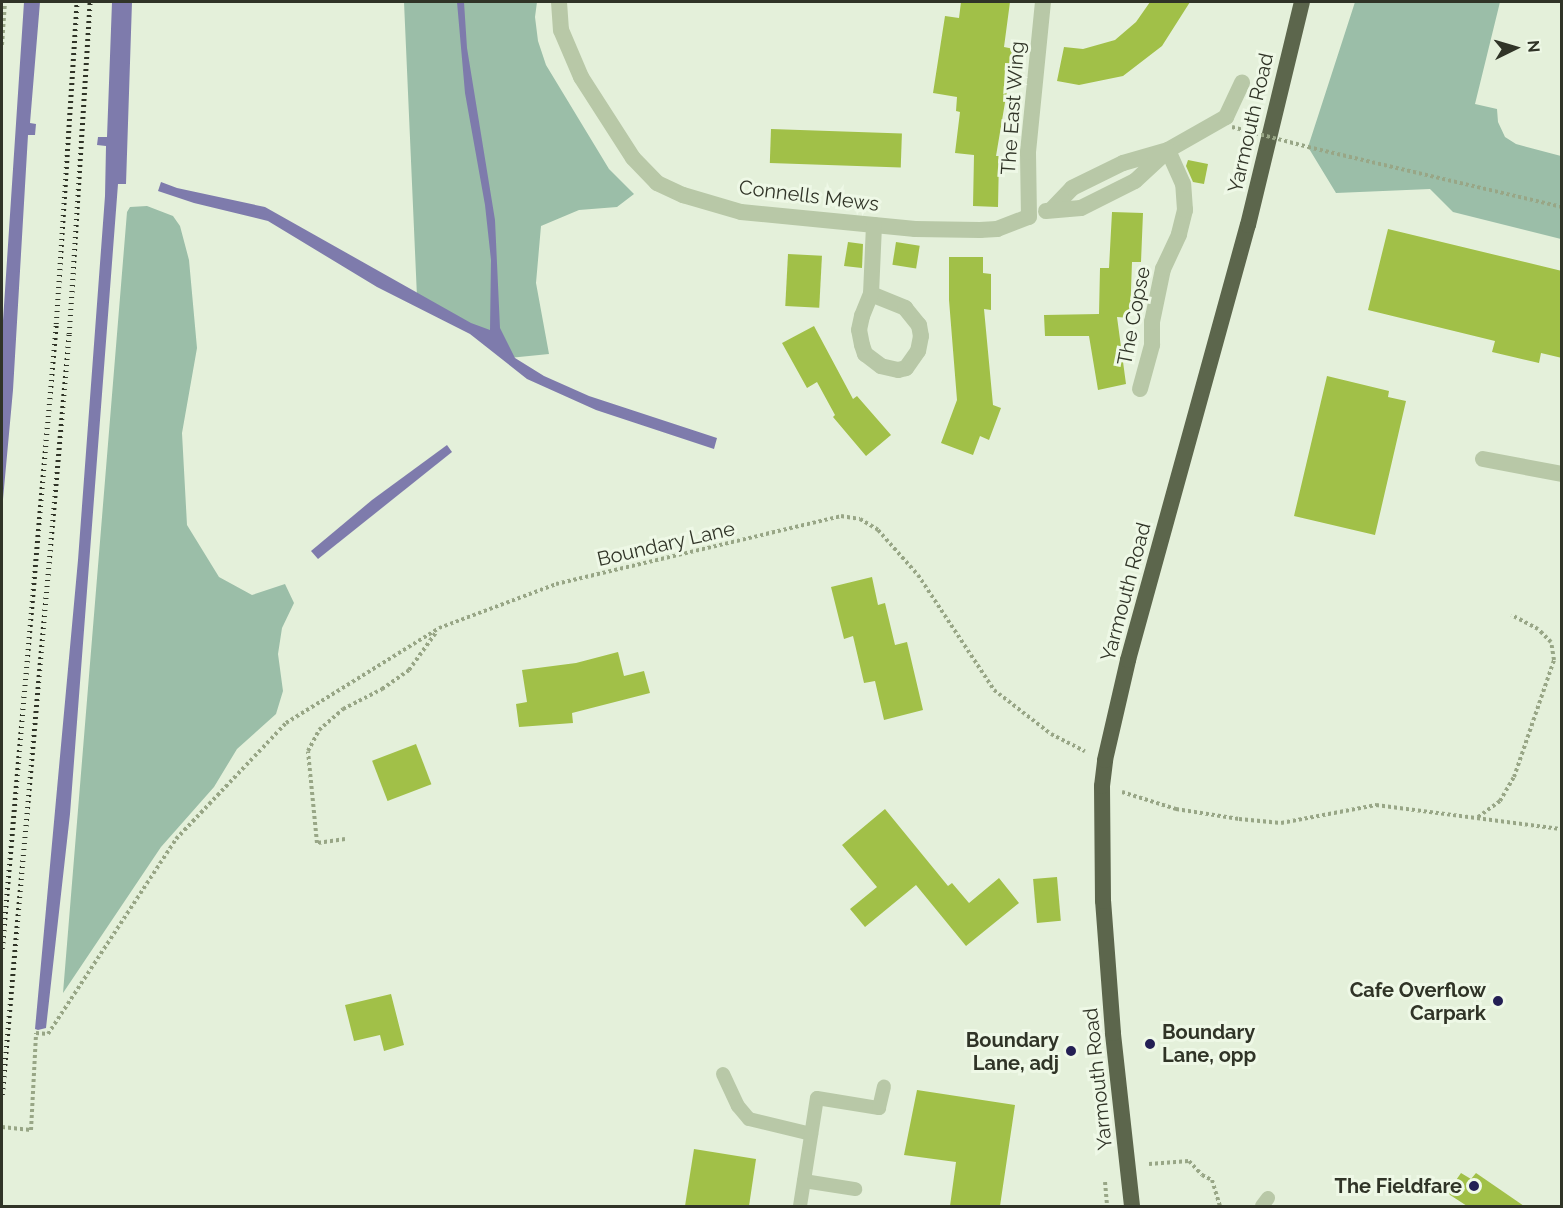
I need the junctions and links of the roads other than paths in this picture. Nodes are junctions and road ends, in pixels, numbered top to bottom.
1 (1042, 2) edge
2 (1302, 2) edge
3 (559, 4) edge
4 (1242, 83) dead end
5 (1168, 150) junction
6 (1029, 217) junction
7 (874, 225) junction
8 (871, 294) junction
9 (1140, 389) dead end
10 (1482, 459) dead end
11 (1562, 474) edge
12 (723, 1074) dead end
13 (884, 1087) dead end
14 (811, 1134) junction
15 (804, 1180) junction
16 (855, 1189) dead end
17 (800, 1206) edge
18 (1132, 1206) edge

1 - 6 street, The East Wing
2 - 18 highway, Yarmouth Road
3 - 7 street, Connells Mews
4 - 5 street
5 - 6 street
5 - 9 street, The Copse
6 - 7 street, Connells Mews
7 - 8 street
8 - 8 street
10 - 11 street
12 - 14 lane
13 - 14 lane
14 - 15 lane
15 - 16 lane
15 - 17 lane

